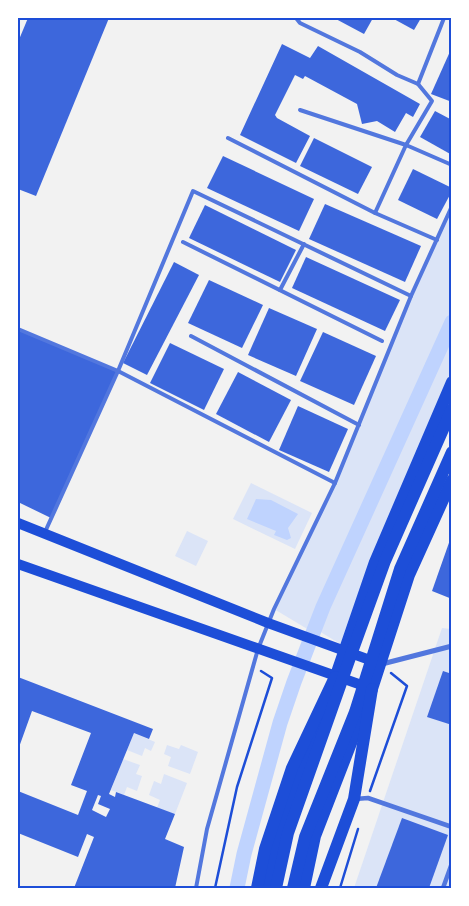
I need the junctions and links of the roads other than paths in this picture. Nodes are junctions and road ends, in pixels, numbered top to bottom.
1 (296, 18) edge
2 (444, 18) edge
3 (418, 84) junction
4 (300, 110) dead end
5 (228, 138) dead end
6 (406, 145) junction
7 (452, 165) edge
8 (452, 206) edge
9 (375, 213) junction
10 (437, 240) junction
11 (183, 242) dead end
12 (304, 244) junction
13 (280, 290) junction
14 (411, 296) junction
15 (18, 329) edge
16 (191, 336) dead end
17 (382, 341) dead end
18 (118, 371) junction
19 (452, 382) edge
20 (452, 409) edge
21 (359, 425) junction
22 (452, 452) edge
23 (452, 480) edge
24 (335, 483) junction
25 (18, 523) edge
26 (44, 534) junction
27 (18, 564) edge
28 (268, 623) junction
29 (452, 646) edge
30 (258, 649) junction
31 (344, 650) junction
32 (380, 664) junction
33 (336, 677) junction
34 (372, 689) junction
35 (354, 799) junction
36 (452, 827) edge
37 (452, 863) edge
38 (196, 888) edge
39 (257, 888) edge
40 (268, 888) edge
41 (276, 888) edge
42 (293, 888) edge
43 (304, 888) edge
44 (321, 888) edge
45 (443, 888) edge

1 - 3 lane
2 - 3 lane
3 - 6 lane
4 - 6 lane
5 - 9 lane
6 - 7 lane
6 - 9 lane
8 - 10 lane
9 - 10 lane
10 - 14 lane
11 - 13 lane
12 - 13 lane
12 - 14 lane
12 - 18 lane
13 - 17 lane
14 - 21 lane
15 - 18 lane
16 - 21 lane
18 - 24 lane
18 - 26 lane
19 - 31 main road
20 - 41 main road
21 - 24 lane
22 - 42 main road
23 - 32 main road
24 - 28 lane
25 - 26 main road
26 - 28 main road
27 - 30 main road
28 - 30 lane
28 - 31 main road
29 - 32 street
30 - 33 main road
30 - 38 lane
31 - 32 main road
31 - 33 main road
32 - 34 main road
33 - 34 main road
33 - 39 main road
33 - 40 main road
34 - 35 main road
34 - 43 main road
35 - 36 street
35 - 44 main road
37 - 45 street

